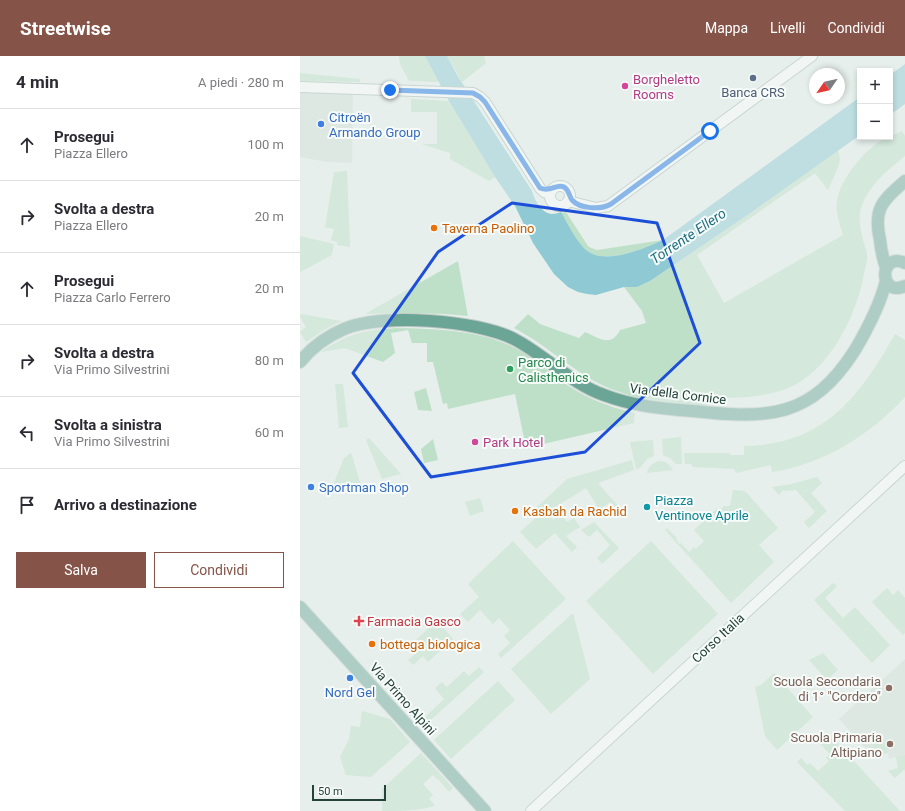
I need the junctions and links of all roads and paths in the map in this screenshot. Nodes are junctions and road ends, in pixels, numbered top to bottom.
1 (812, 56) edge
2 (300, 87) edge
3 (905, 181) edge
4 (551, 192) junction
5 (571, 200) junction
6 (882, 250) junction
7 (901, 262) edge
8 (886, 268) junction
9 (886, 281) junction
10 (900, 287) edge
11 (874, 316) junction
12 (300, 362) edge
13 (905, 466) edge
14 (300, 607) edge
15 (485, 811) edge
16 (531, 811) edge

1 - 5 street
2 - 4 street
3 - 6 main road, Via della Cornice
4 - 5 street
4 - 5 street
6 - 7 main road
6 - 8 main road, Via della Cornice
7 - 8 main road
8 - 9 main road, Via della Cornice
9 - 10 main road, Via della Cornice
9 - 11 main road, Via della Cornice
10 - 11 main road, Via della Cornice
11 - 12 main road, Via della Cornice
13 - 16 street, Corso Italia
14 - 15 main road, Via Primo Alpini

